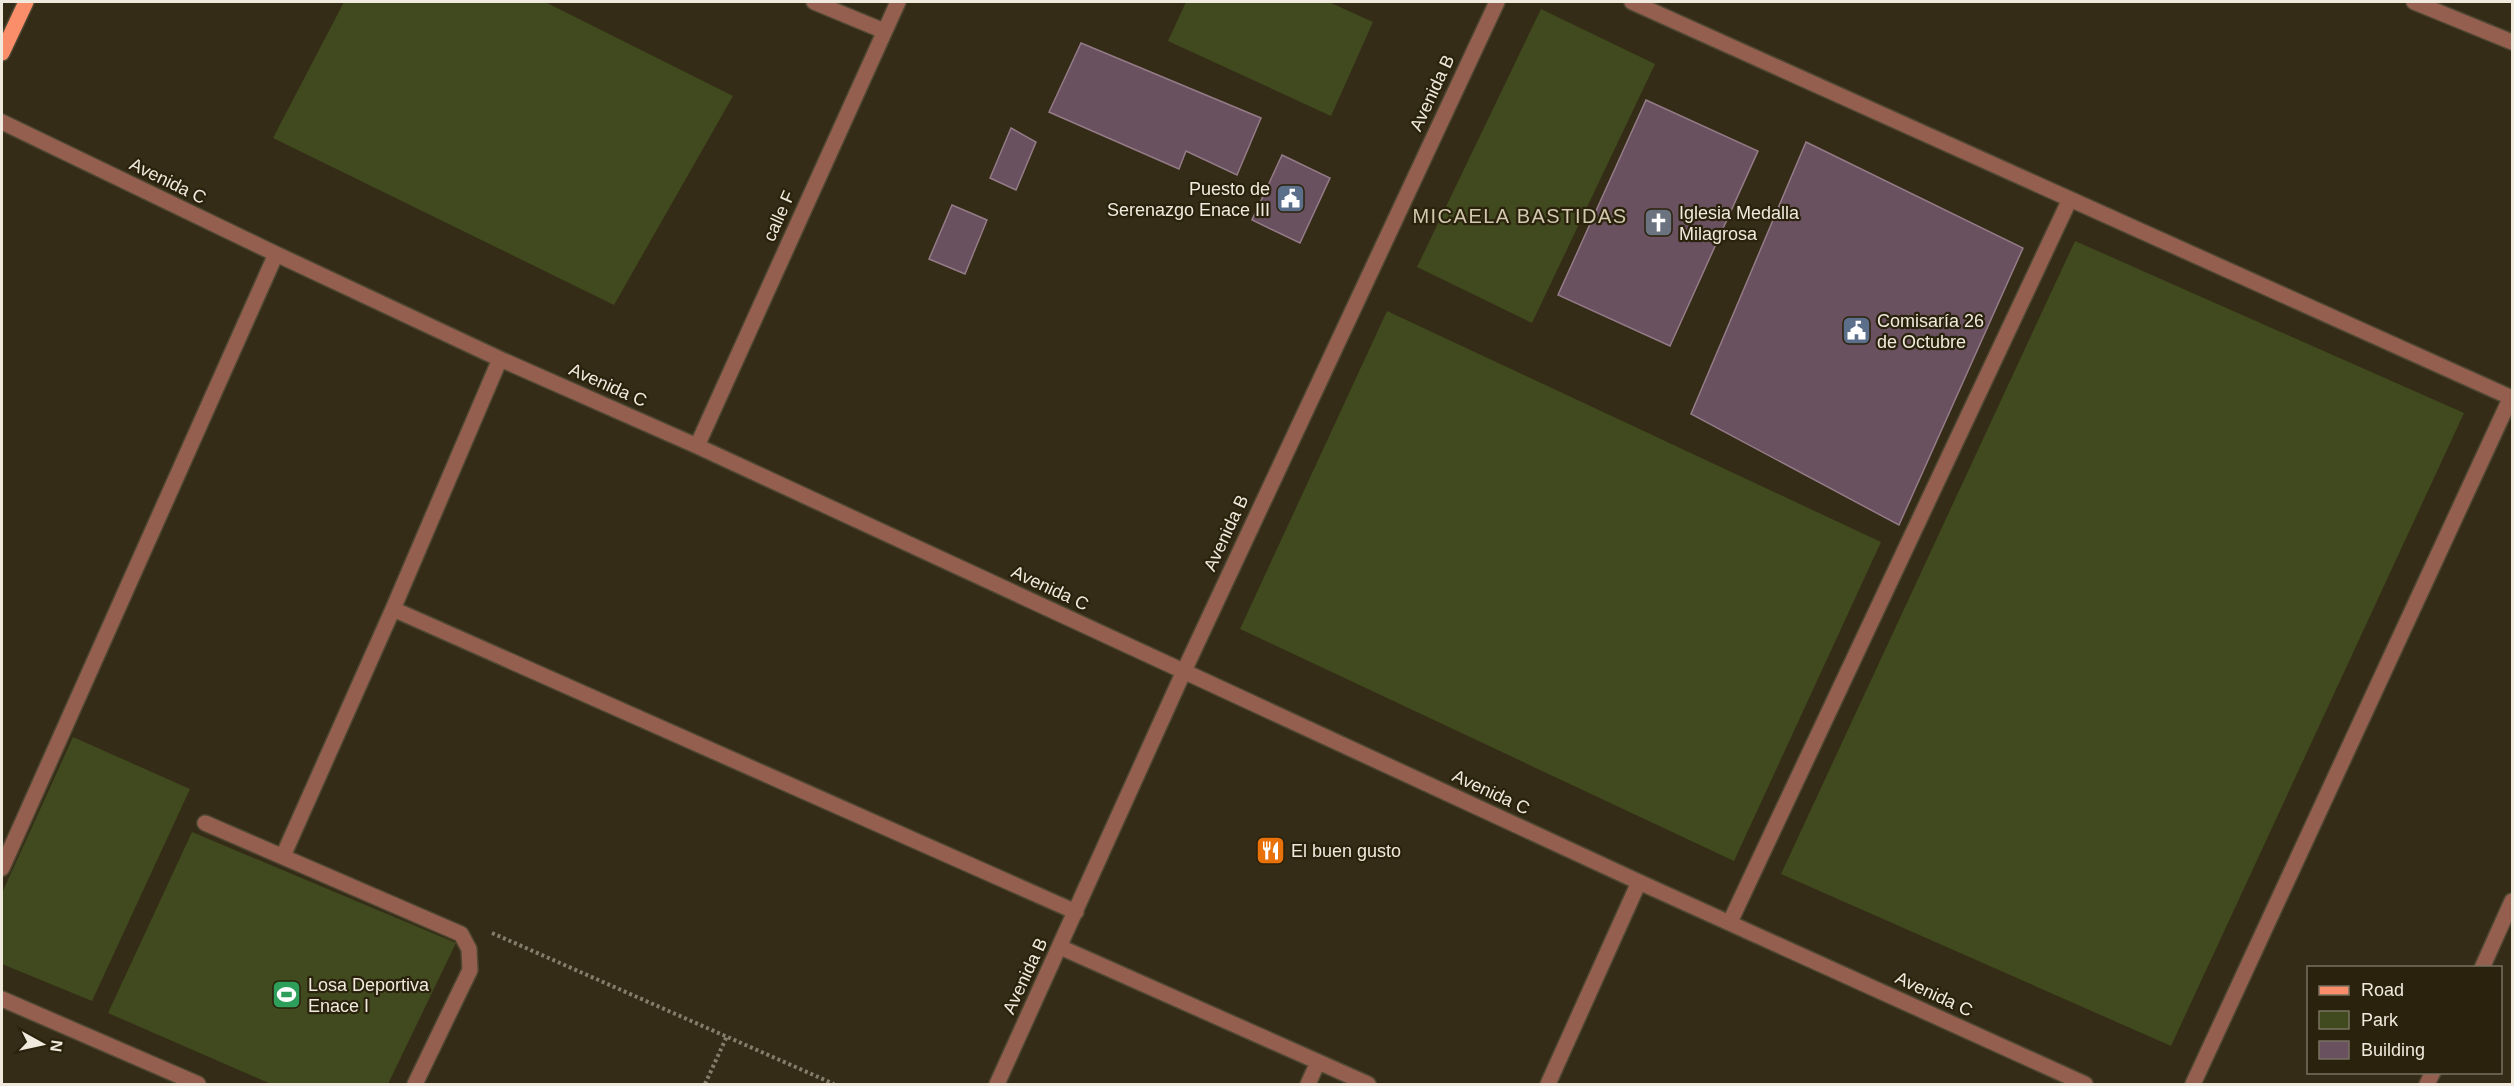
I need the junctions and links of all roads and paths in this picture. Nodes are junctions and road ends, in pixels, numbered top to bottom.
1 (26, 2) edge
2 (814, 2) edge
3 (898, 2) edge
4 (1497, 2) edge
5 (1632, 2) edge
6 (2414, 2) edge
7 (884, 31) junction
8 (2512, 42) edge
9 (2, 53) edge
10 (2, 122) edge
11 (2070, 199) junction
12 (276, 254) junction
13 (500, 359) junction
14 (2512, 398) edge
15 (697, 446) junction
16 (393, 609) junction
17 (1184, 671) junction
18 (205, 823) dead end
19 (283, 856) junction
20 (2, 868) edge
21 (1639, 882) junction
22 (2512, 901) edge
23 (1076, 912) junction
24 (1730, 922) junction
25 (489, 932) dead end
26 (1060, 947) junction
27 (2483, 966) edge
28 (2, 999) edge
29 (727, 1036) junction
30 (1318, 1062) junction
31 (172, 1079) edge
32 (198, 1084) edge
33 (415, 1084) edge
34 (705, 1084) edge
35 (834, 1084) edge
36 (997, 1084) edge
37 (1308, 1084) edge
38 (1368, 1084) edge
39 (1548, 1084) edge
40 (2082, 1084) edge
41 (2193, 1084) edge

1 - 9 main road
2 - 7 street
3 - 7 street, calle F
4 - 17 street, Avenida B
5 - 11 street
6 - 8 street
7 - 15 street, calle F
10 - 12 street, Avenida C
11 - 14 street
11 - 24 street
12 - 13 street, Avenida C
12 - 20 street
13 - 15 street, Avenida C
13 - 16 street
14 - 41 street
15 - 17 street, Avenida C
16 - 19 street
16 - 23 street
17 - 21 street, Avenida C
17 - 23 street, Avenida B
18 - 19 street
19 - 33 street
21 - 24 street, Avenida C
21 - 39 street
22 - 27 street
23 - 26 street, Avenida B
24 - 40 street, Avenida C
25 - 29 path
26 - 30 street
26 - 36 street, Avenida B
28 - 31 street
29 - 34 path
29 - 35 path
30 - 37 street
30 - 38 street
31 - 32 street

